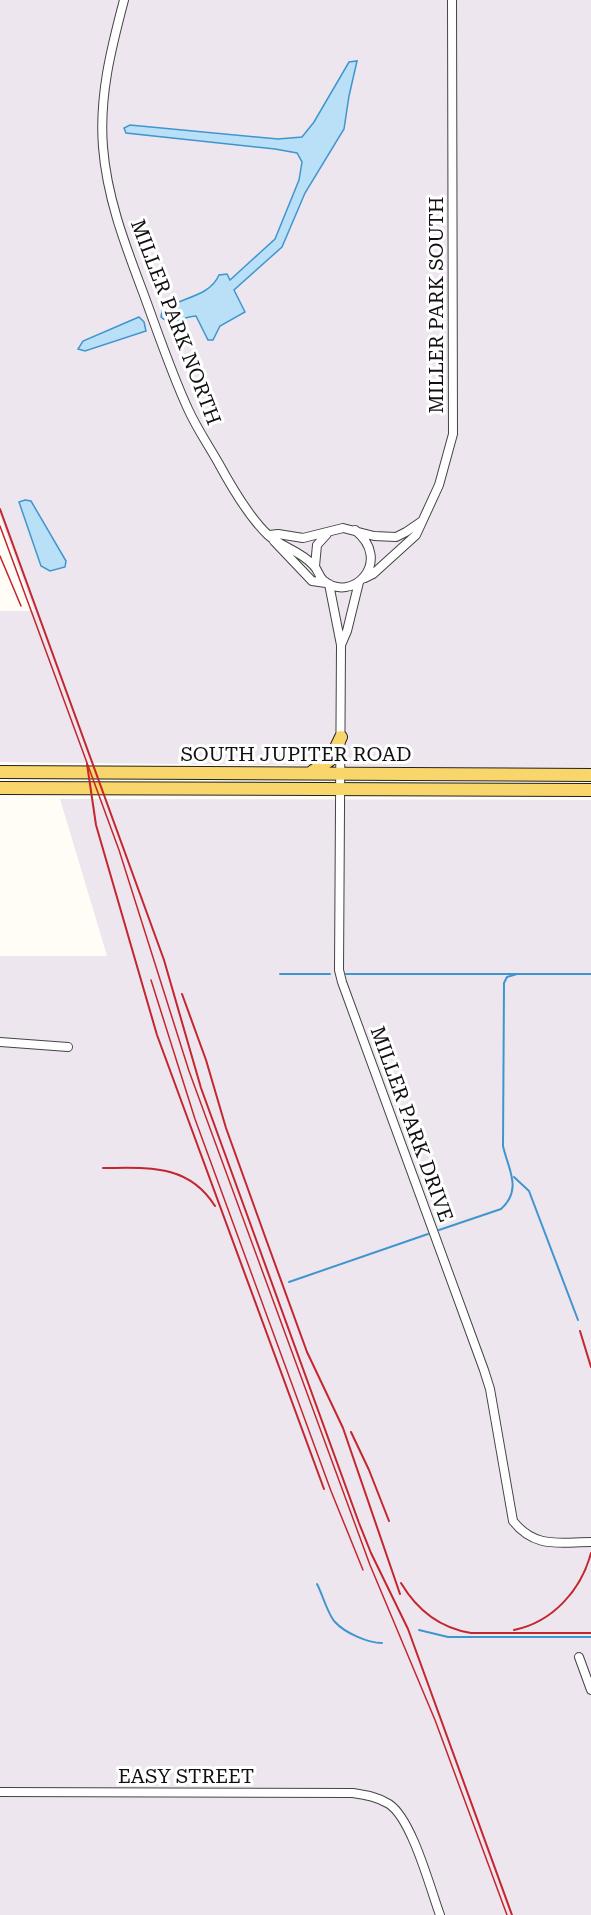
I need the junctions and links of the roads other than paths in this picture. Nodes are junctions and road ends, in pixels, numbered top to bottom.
1 (124, 0) edge
2 (452, 0) edge
3 (425, 519) junction
4 (331, 531) junction
5 (355, 531) junction
6 (269, 535) junction
7 (315, 566) junction
8 (361, 580) junction
9 (329, 584) junction
10 (341, 645) junction
11 (341, 737) junction
12 (0, 772) edge
13 (311, 772) junction
14 (197, 773) junction
15 (341, 773) junction
16 (519, 774) junction
17 (591, 775) edge
18 (0, 788) edge
19 (197, 788) junction
20 (340, 789) junction
21 (519, 789) junction
22 (591, 790) edge
23 (0, 1042) edge
24 (68, 1047) dead end
25 (591, 1542) edge
26 (579, 1657) dead end
27 (591, 1690) edge
28 (0, 1792) edge
29 (440, 1915) edge

1 - 6 street, MILLER PARK NORTH
2 - 3 street, MILLER PARK SOUTH
3 - 5 street
3 - 8 street, MILLER PARK SOUTH
4 - 5 street
4 - 6 street
4 - 7 street
5 - 8 street
6 - 7 street, MILLER PARK NORTH
6 - 9 street
7 - 9 street, MILLER PARK NORTH
8 - 9 street
8 - 10 street
9 - 10 street, MILLER PARK NORTH
10 - 11 street, MILLER PARK DRIVE
11 - 13 main road
11 - 15 street, MILLER PARK DRIVE
12 - 14 main road, SOUTH JUPITER ROAD
13 - 14 main road, SOUTH JUPITER ROAD
13 - 15 main road, SOUTH JUPITER ROAD
14 - 19 main road
15 - 16 main road, SOUTH JUPITER ROAD
15 - 20 street, MILLER PARK DRIVE
16 - 17 main road, SOUTH JUPITER ROAD
16 - 21 main road
18 - 19 main road, SOUTH JUPITER ROAD
19 - 20 main road, SOUTH JUPITER ROAD
20 - 21 main road, SOUTH JUPITER ROAD
20 - 25 street, MILLER PARK DRIVE
21 - 22 main road, SOUTH JUPITER ROAD
23 - 24 street
26 - 27 street
28 - 29 street, EASY STREET

